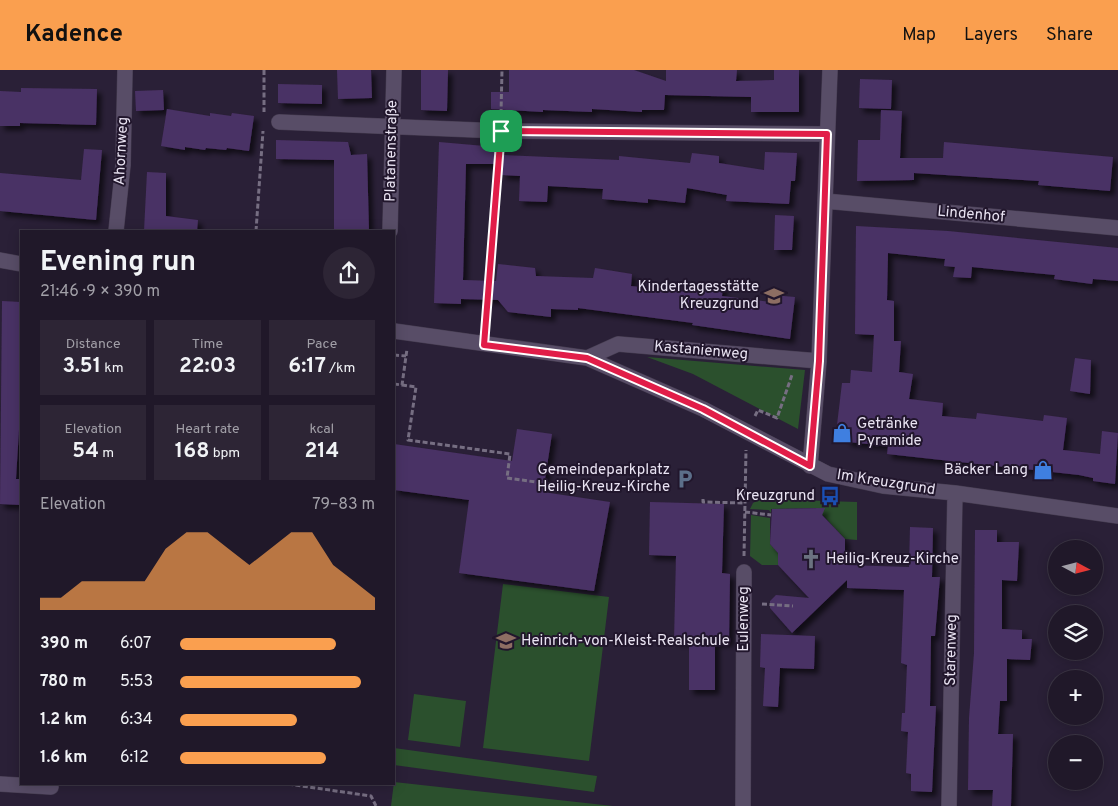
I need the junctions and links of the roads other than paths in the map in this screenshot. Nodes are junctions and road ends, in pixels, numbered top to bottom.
1 (125, 70) edge
2 (394, 70) edge
3 (830, 70) edge
4 (271, 122) road end
5 (393, 128) junction
6 (827, 134) junction
7 (825, 201) junction
8 (1118, 228) edge
9 (116, 230) edge
10 (390, 230) edge
11 (0, 260) edge
12 (20, 264) edge
13 (395, 331) edge
14 (587, 358) junction
15 (819, 361) junction
16 (810, 466) junction
17 (955, 493) junction
18 (1118, 516) edge
19 (744, 572) road end
20 (0, 784) edge
21 (51, 787) dead end
22 (743, 806) edge
23 (949, 806) edge

1 - 9 street, Ahornweg
2 - 5 street, Platanenstraße
3 - 6 street
4 - 5 street
5 - 6 street
5 - 10 street, Platanenstraße
6 - 7 street
7 - 8 street, Lindenhof
7 - 15 street
11 - 12 street
13 - 14 street
14 - 15 street, Kastanienweg
14 - 16 street
15 - 16 street
16 - 17 street, Im Kreuzgrund
17 - 18 street, Im Kreuzgrund
17 - 23 street, Starenweg
19 - 22 street, Eulenweg
20 - 21 street

